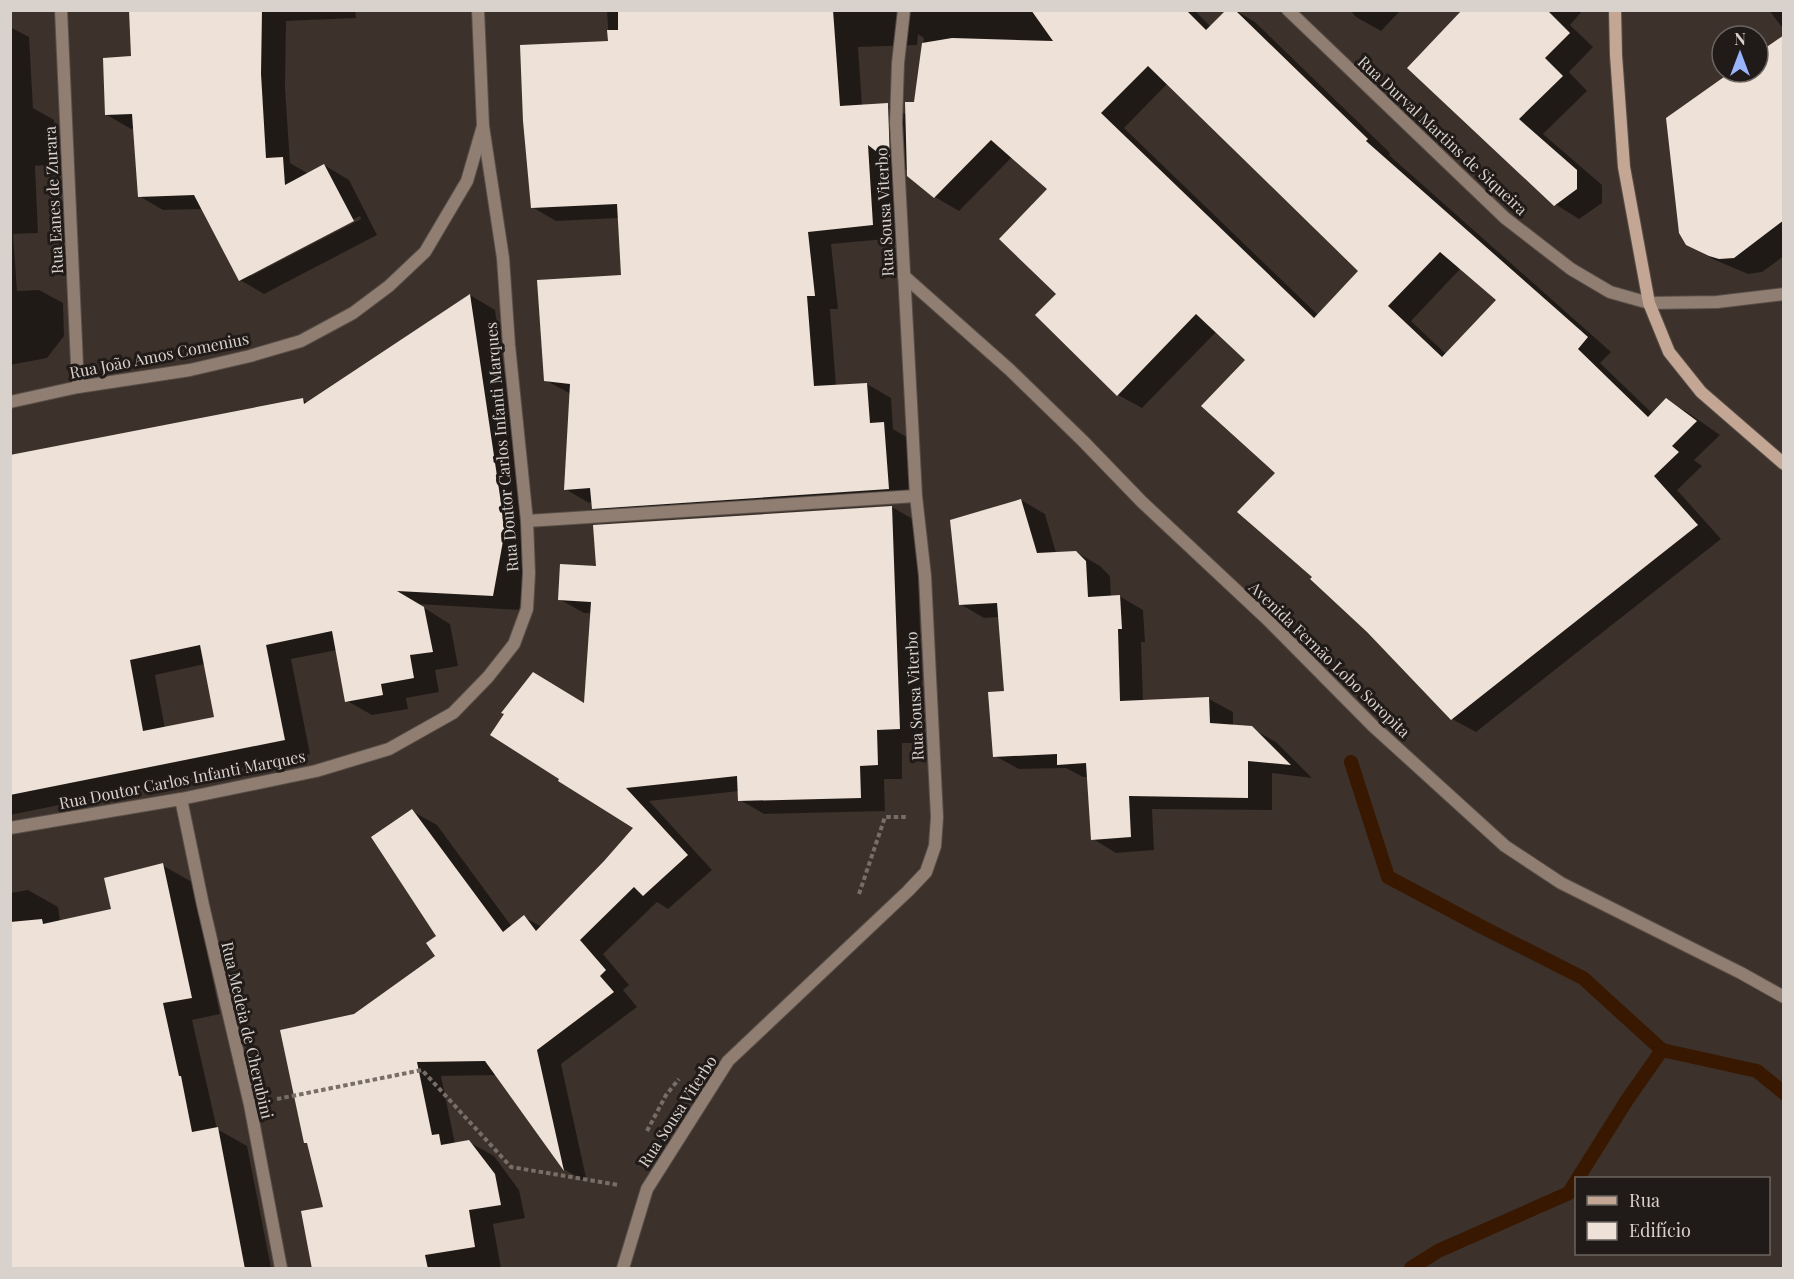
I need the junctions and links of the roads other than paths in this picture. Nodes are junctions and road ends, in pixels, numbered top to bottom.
1 (61, 10) edge
2 (478, 10) edge
3 (904, 10) edge
4 (1288, 10) edge
5 (1615, 10) edge
6 (483, 126) junction
7 (904, 276) junction
8 (1784, 294) edge
9 (1649, 303) junction
10 (78, 387) junction
11 (10, 402) edge
12 (1784, 464) edge
13 (916, 496) junction
14 (527, 521) junction
15 (182, 799) junction
16 (10, 828) edge
17 (1784, 997) edge
18 (281, 1269) edge
19 (622, 1269) edge

1 - 10 street, Rua Eanes de Zurara
2 - 6 street, Rua João Amos Comenius
3 - 7 street, Rua Sousa Viterbo
4 - 9 street, Rua Durval Martins de Siqueira
5 - 9 main road
6 - 10 street, Rua João Amos Comenius
6 - 14 street, Rua Doutor Carlos Infanti Marques
7 - 13 street, Rua Sousa Viterbo
7 - 17 street, Avenida Fernão Lobo Soropita
8 - 9 street, Rua Durval Martins de Siqueira
9 - 12 main road
10 - 11 street, Rua João Amos Comenius
13 - 14 street
13 - 19 street, Rua Sousa Viterbo
14 - 15 street, Rua Doutor Carlos Infanti Marques
15 - 16 street, Rua Doutor Carlos Infanti Marques
15 - 18 street, Rua Medeia de Cherubini

